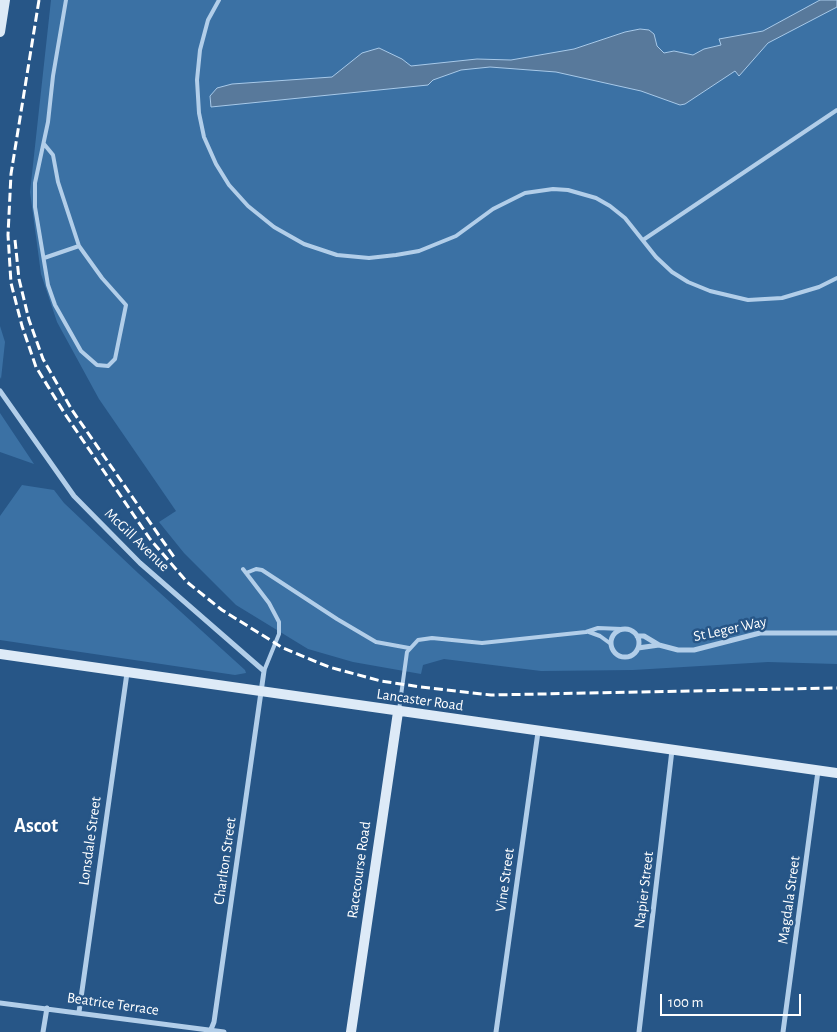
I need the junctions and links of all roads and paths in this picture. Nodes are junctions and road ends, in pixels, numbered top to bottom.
1 (5, 0) edge
2 (66, 0) edge
3 (219, 0) edge
4 (0, 32) edge
5 (837, 110) edge
6 (44, 144) junction
7 (643, 240) junction
8 (79, 246) junction
9 (44, 258) junction
10 (837, 278) edge
11 (0, 392) edge
12 (622, 629) junction
13 (586, 632) junction
14 (837, 633) edge
15 (637, 636) junction
16 (611, 644) junction
17 (659, 645) junction
18 (409, 648) junction
19 (638, 648) junction
20 (0, 654) edge
21 (264, 672) junction
22 (127, 673) junction
23 (262, 693) junction
24 (398, 712) junction
25 (538, 732) junction
26 (672, 750) junction
27 (818, 771) junction
28 (837, 773) edge
29 (0, 1003) edge
30 (47, 1008) junction
31 (78, 1012) junction
32 (210, 1031) edge
33 (43, 1032) edge
34 (224, 1032) edge
35 (351, 1032) edge
36 (496, 1032) edge
37 (639, 1032) edge
38 (783, 1032) edge

1 - 4 main road
2 - 6 lane
3 - 7 lane
5 - 7 lane
6 - 8 lane
6 - 9 lane
7 - 10 lane
8 - 9 lane
8 - 9 lane
11 - 21 street, McGill Avenue
12 - 13 lane
12 - 15 street
12 - 16 street
13 - 16 lane
13 - 18 lane
14 - 17 street, St Leger Way
15 - 17 street, St Leger Way
15 - 19 street
16 - 19 street
17 - 19 street, St Leger Way
18 - 21 lane
18 - 24 lane
20 - 22 main road, Lancaster Road
21 - 23 street
22 - 23 main road, Lancaster Road
22 - 31 street, Lonsdale Street
23 - 24 main road, Lancaster Road
23 - 32 street, Charlton Street
24 - 25 main road, Lancaster Road
24 - 35 main road, Racecourse Road
25 - 26 main road, Lancaster Road
25 - 36 street, Vine Street
26 - 27 main road, Lancaster Road
26 - 37 street, Napier Street
27 - 28 main road, Lancaster Road
27 - 38 street, Magdala Street
29 - 30 street, Beatrice Terrace
30 - 31 street, Beatrice Terrace
30 - 33 street
31 - 32 street, Beatrice Terrace
32 - 34 street, Beatrice Terrace

